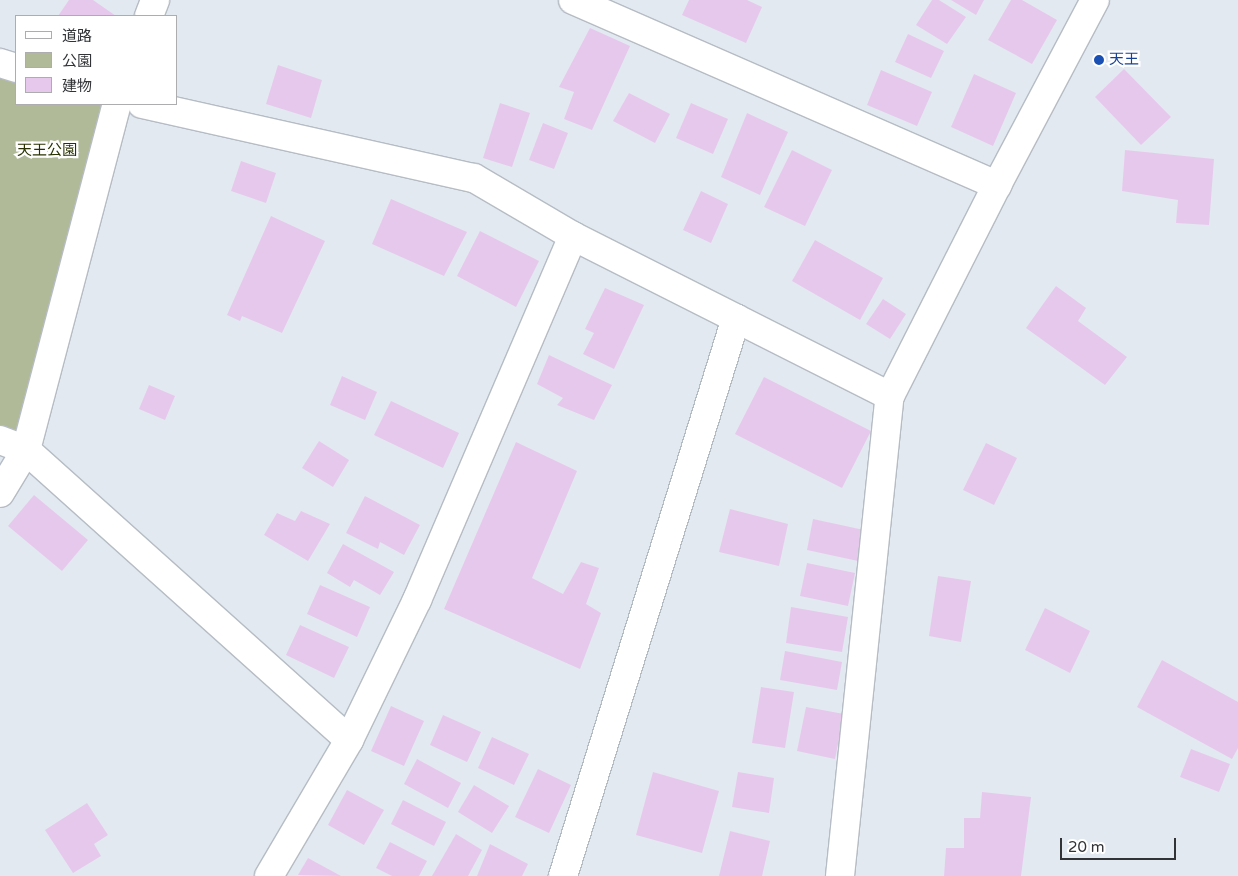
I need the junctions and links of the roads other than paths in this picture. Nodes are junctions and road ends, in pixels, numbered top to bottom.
1 (155, 0) edge
2 (573, 0) edge
3 (1095, 0) edge
4 (149, 15) edge
5 (0, 63) edge
6 (15, 68) edge
7 (117, 105) edge
8 (146, 105) edge
9 (997, 185) junction
10 (573, 236) junction
11 (736, 318) junction
12 (890, 396) junction
13 (0, 440) edge
14 (26, 450) junction
15 (0, 493) edge
16 (350, 740) junction
17 (269, 876) edge
18 (563, 876) edge
19 (840, 876) edge

1 - 4 street
2 - 9 street
3 - 9 street
5 - 6 street
7 - 14 street
8 - 10 street
9 - 12 street
10 - 11 street
10 - 16 street
11 - 12 street
11 - 18 street
12 - 19 street
13 - 14 street
14 - 15 street
14 - 16 street
16 - 17 street

